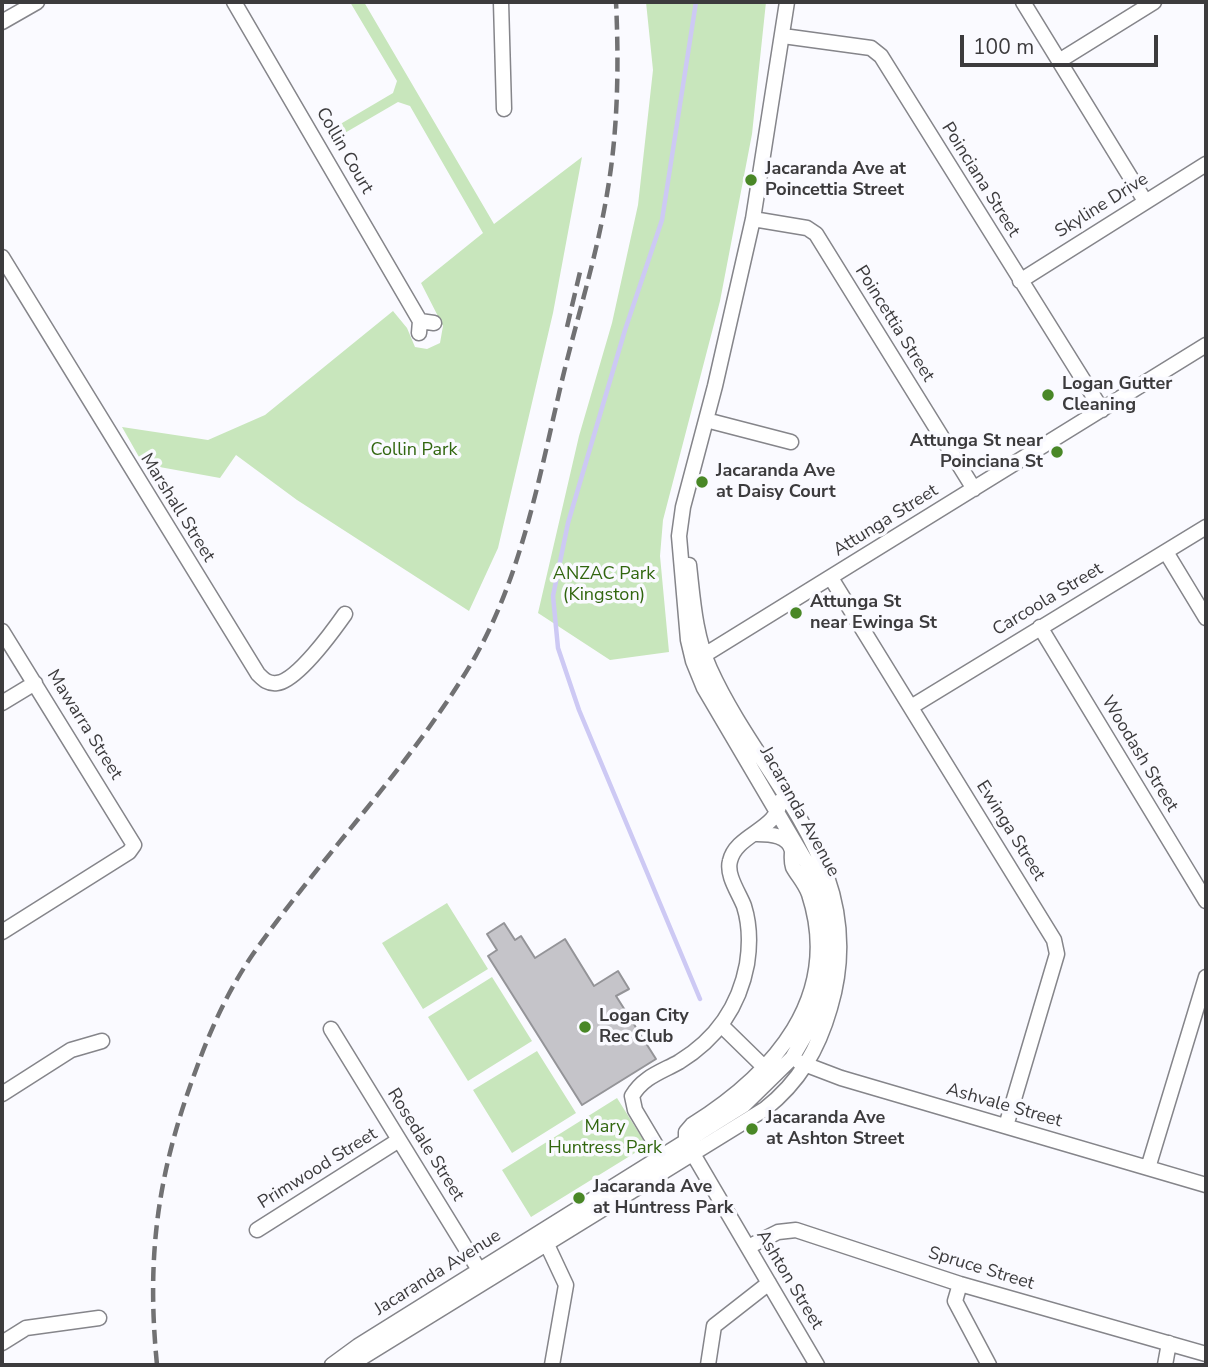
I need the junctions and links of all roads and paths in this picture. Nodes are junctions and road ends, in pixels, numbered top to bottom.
1 (37, 2) edge
2 (234, 2) edge
3 (501, 2) edge
4 (787, 2) edge
5 (1023, 2) edge
6 (1154, 2) edge
7 (2, 22) edge
8 (783, 36) junction
9 (1059, 61) junction
10 (504, 109) dead end
11 (1206, 164) edge
12 (1145, 201) junction
13 (753, 219) junction
14 (2, 257) edge
15 (1020, 281) junction
16 (424, 326) dead end
17 (1206, 345) edge
18 (1102, 410) junction
19 (706, 420) junction
20 (791, 442) dead end
21 (974, 489) junction
22 (1206, 527) edge
23 (1166, 552) junction
24 (831, 578) junction
25 (345, 614) dead end
26 (1206, 618) edge
27 (1040, 627) junction
28 (2, 631) edge
29 (699, 659) junction
30 (35, 683) junction
31 (2, 703) edge
32 (911, 707) junction
33 (756, 745) junction
34 (779, 810) junction
35 (757, 834) junction
36 (795, 846) junction
37 (1206, 901) edge
38 (2, 932) edge
39 (1206, 978) edge
40 (721, 1025) junction
41 (331, 1029) dead end
42 (102, 1041) dead end
43 (792, 1058) junction
44 (806, 1066) junction
45 (765, 1068) junction
46 (2, 1094) edge
47 (1006, 1126) junction
48 (399, 1140) junction
49 (690, 1149) junction
50 (663, 1156) junction
51 (1148, 1168) junction
52 (671, 1170) junction
53 (1206, 1185) edge
54 (257, 1230) dead end
55 (545, 1238) junction
56 (748, 1248) junction
57 (482, 1276) junction
58 (769, 1283) junction
59 (960, 1284) junction
60 (99, 1318) dead end
61 (2, 1343) edge
62 (1169, 1343) junction
63 (1206, 1354) edge
64 (332, 1365) edge
65 (350, 1365) edge
66 (552, 1365) edge
67 (708, 1365) edge
68 (817, 1365) edge
69 (989, 1365) edge
70 (1165, 1365) edge

1 - 7 street
2 - 16 street, Collin Court
3 - 10 street
4 - 8 street, Jacaranda Avenue
5 - 9 street
6 - 9 street
8 - 13 street, Jacaranda Avenue
8 - 15 street, Poinciana Street
9 - 12 street
11 - 12 street, Skyline Drive
12 - 15 street, Skyline Drive
13 - 19 street, Jacaranda Avenue
13 - 21 street, Poincettia Street
14 - 25 street, Marshall Street
15 - 18 street, Poinciana Street
17 - 18 street, Attunga Street
18 - 21 street, Attunga Street
19 - 20 street
19 - 29 street, Jacaranda Avenue
21 - 24 street, Attunga Street
22 - 23 street, Carcoola Street
23 - 26 street
23 - 27 street, Carcoola Street
24 - 29 street, Attunga Street
24 - 32 street, Ewinga Street
27 - 32 street, Carcoola Street
27 - 37 street, Woodash Street
28 - 30 street, Mawarra Street
29 - 33 street, Jacaranda Avenue
29 - 34 street, Jacaranda Avenue
30 - 31 street
30 - 38 street, Mawarra Street
32 - 47 street, Ewinga Street
33 - 34 street
33 - 44 street, Jacaranda Avenue
34 - 35 street
34 - 36 street, Jacaranda Avenue
35 - 36 street
35 - 40 street
36 - 43 street, Jacaranda Avenue
36 - 45 street
39 - 51 street
40 - 45 street
40 - 50 street
41 - 48 street, Rosedale Street
42 - 46 street
43 - 44 street, Ashvale Street
43 - 49 street, Jacaranda Avenue
44 - 47 street, Ashvale Street
44 - 49 street, Jacaranda Avenue
45 - 49 street
47 - 51 street, Ashvale Street
48 - 54 street, Primwood Street
48 - 57 street, Rosedale Street
49 - 50 street, Jacaranda Avenue
49 - 52 street, Jacaranda Avenue
49 - 56 street, Ashton Street
50 - 52 street
50 - 55 street, Jacaranda Avenue
51 - 53 street, Ashvale Street
52 - 55 street, Jacaranda Avenue
55 - 57 street, Jacaranda Avenue
55 - 66 street
56 - 58 street, Ashton Street
56 - 59 street, Spruce Street
57 - 64 street, Jacaranda Avenue
57 - 65 street, Jacaranda Avenue
58 - 67 street
58 - 68 street, Ashton Street
59 - 62 street, Spruce Street
59 - 69 street
60 - 61 street
62 - 63 street, Spruce Street
62 - 70 street

